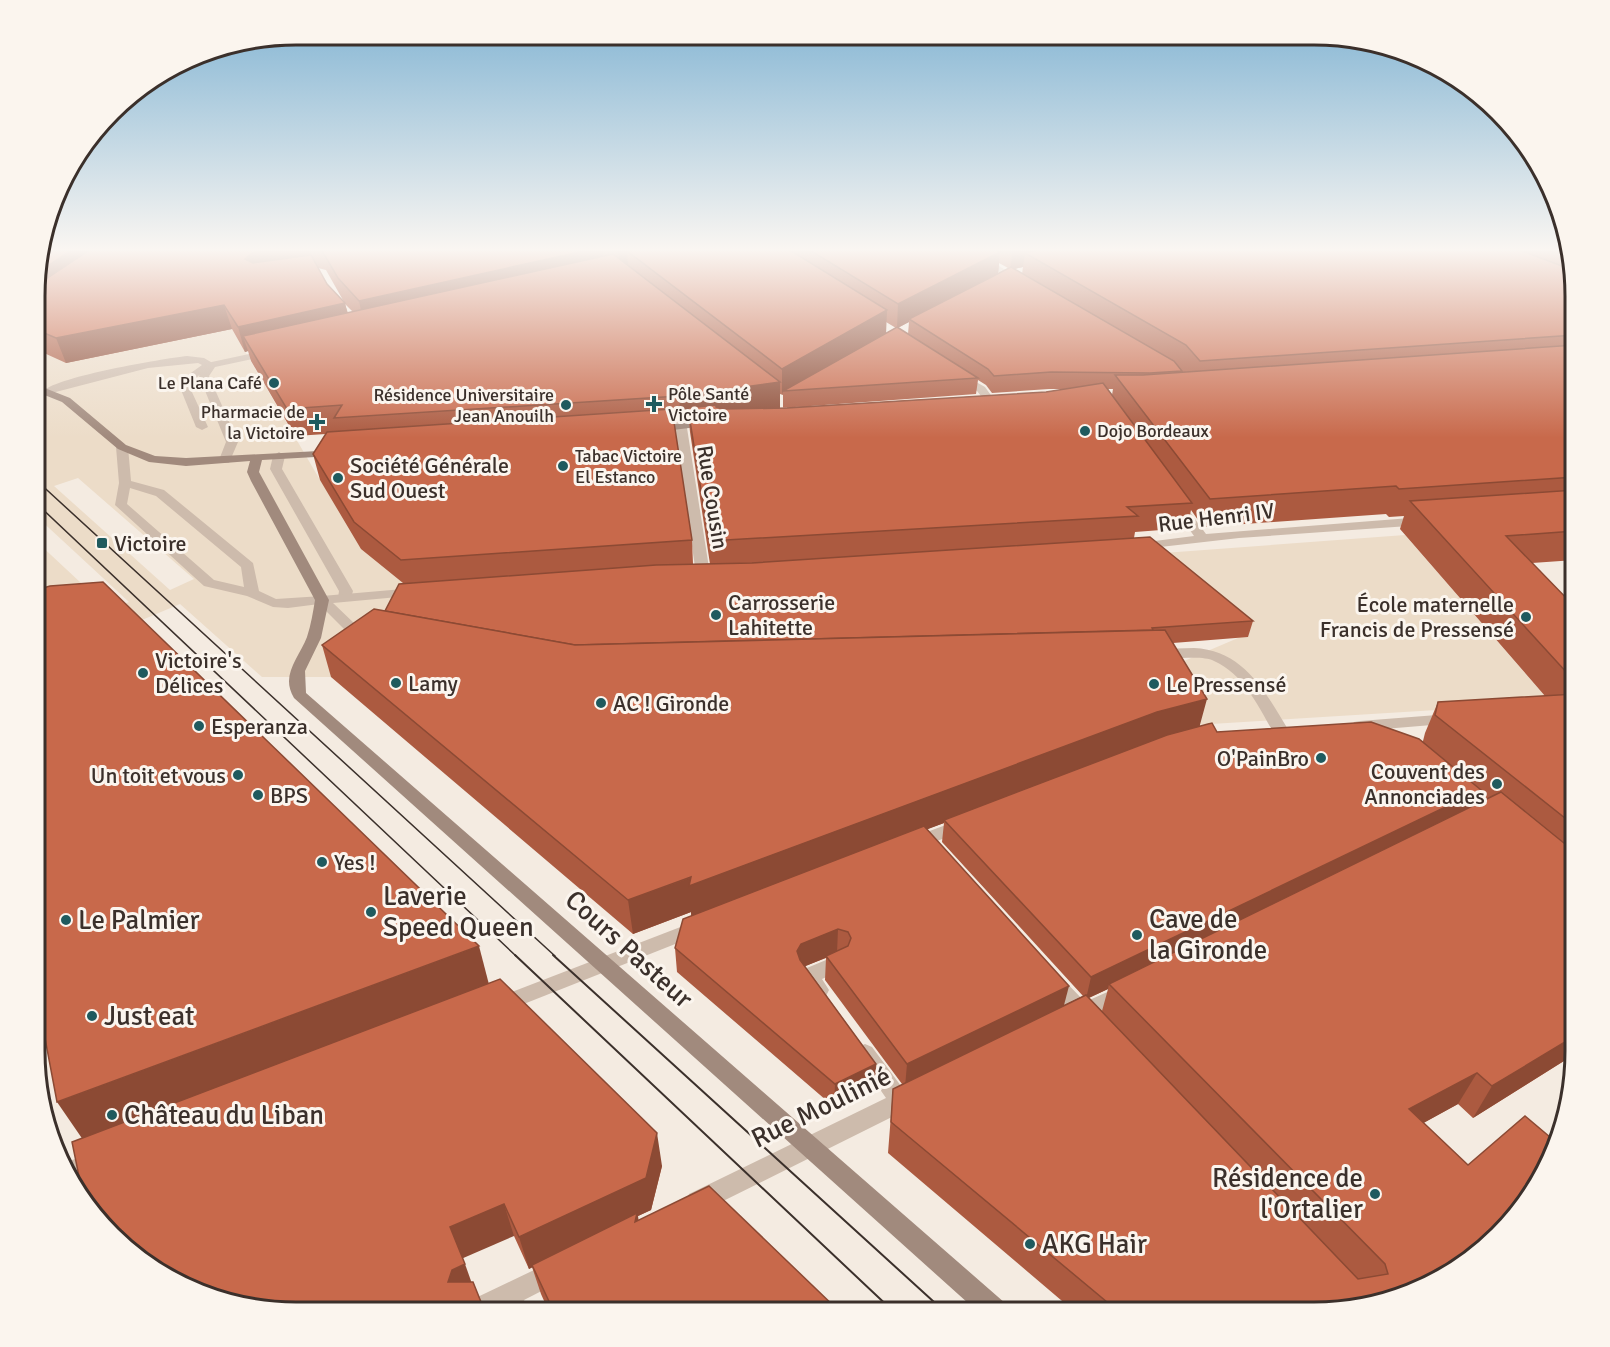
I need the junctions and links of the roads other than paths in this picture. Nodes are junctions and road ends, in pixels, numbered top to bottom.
1 (283, 349) edge
2 (212, 365) junction
3 (951, 370) edge
4 (45, 391) edge
5 (48, 392) junction
6 (987, 398) edge
7 (716, 425) edge
8 (202, 427) dead end
9 (681, 428) junction
10 (646, 430) edge
11 (122, 447) junction
12 (348, 451) edge
13 (286, 455) junction
14 (257, 458) junction
15 (225, 460) junction
16 (125, 483) junction
17 (1166, 489) edge
18 (1438, 520) edge
19 (1203, 539) junction
20 (1122, 548) edge
21 (702, 574) edge
22 (431, 591) edge
23 (252, 593) junction
24 (345, 598) junction
25 (322, 600) junction
26 (382, 635) edge
27 (1145, 654) edge
28 (1462, 718) edge
29 (1381, 724) junction
30 (1347, 727) edge
31 (1258, 733) edge
32 (1394, 737) edge
33 (981, 818) edge
34 (892, 852) edge
35 (714, 921) edge
36 (605, 963) junction
37 (838, 963) edge
38 (1041, 969) edge
39 (1136, 987) edge
40 (828, 1003) edge
41 (478, 1013) edge
42 (1082, 1013) junction
43 (1060, 1023) edge
44 (1098, 1030) edge
45 (855, 1039) edge
46 (922, 1091) edge
47 (900, 1102) junction
48 (809, 1146) junction
49 (114, 1155) edge
50 (75, 1170) edge
51 (676, 1212) edge
52 (572, 1264) edge
53 (515, 1302) edge
54 (985, 1302) edge

1 - 2 street
2 - 5 street
2 - 8 street
2 - 15 street
3 - 6 street
4 - 5 street
5 - 11 street
7 - 9 street
9 - 10 street
9 - 21 street, Rue Cousin
11 - 15 street
11 - 16 street
12 - 13 street
13 - 14 street
13 - 24 street
14 - 15 street
14 - 25 street
16 - 23 street
16 - 23 street
17 - 19 street
18 - 19 street, Rue Henri IV
19 - 20 street, Rue Henri IV
22 - 24 street
23 - 25 street
24 - 25 street
25 - 26 street
25 - 36 street, Cours Pasteur
27 - 31 street
28 - 29 street
29 - 30 street
29 - 32 street
33 - 34 street
35 - 36 street
36 - 41 street
36 - 48 street, Cours Pasteur
37 - 40 street
38 - 42 street
39 - 42 street
42 - 43 street
42 - 44 street
45 - 47 street
46 - 47 street, Rue Moulinié
47 - 48 street, Rue Moulinié
48 - 51 street, Rue Moulinié
48 - 54 street, Cours Pasteur
49 - 50 street
52 - 53 street

